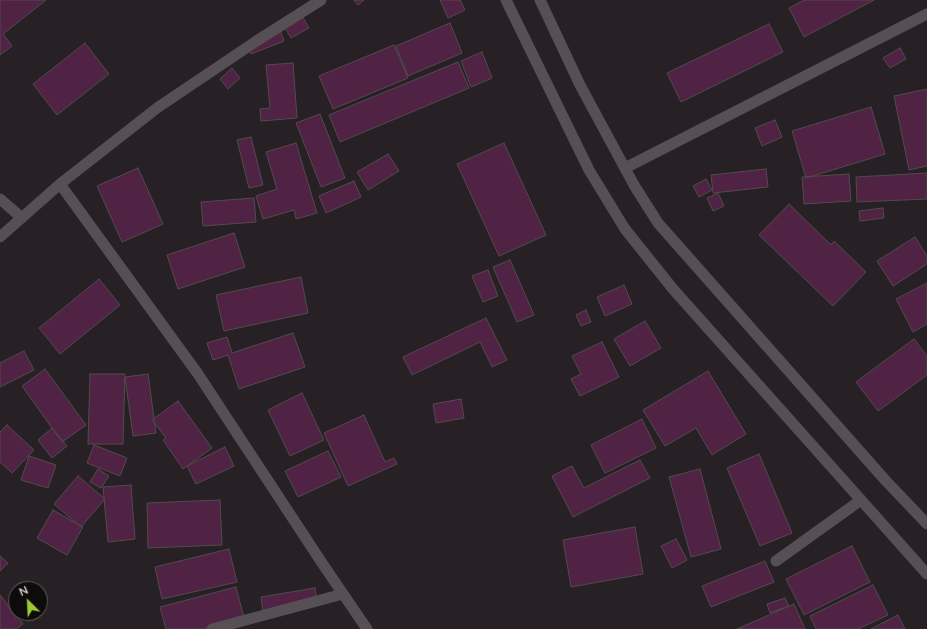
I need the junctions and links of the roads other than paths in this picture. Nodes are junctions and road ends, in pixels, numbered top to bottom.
1 (321, 0) edge
2 (506, 0) edge
3 (540, 0) edge
4 (927, 14) edge
5 (625, 168) junction
6 (60, 184) junction
7 (0, 200) edge
8 (22, 218) junction
9 (0, 237) edge
10 (861, 500) junction
11 (927, 524) edge
12 (776, 561) dead end
13 (927, 574) edge
14 (343, 594) junction
15 (212, 629) edge
16 (367, 629) edge

1 - 6 street
2 - 10 street
3 - 5 street
4 - 5 street
5 - 11 street
6 - 8 street
6 - 14 street
7 - 8 street
8 - 9 street
10 - 12 street
10 - 13 street
14 - 15 street
14 - 16 street

